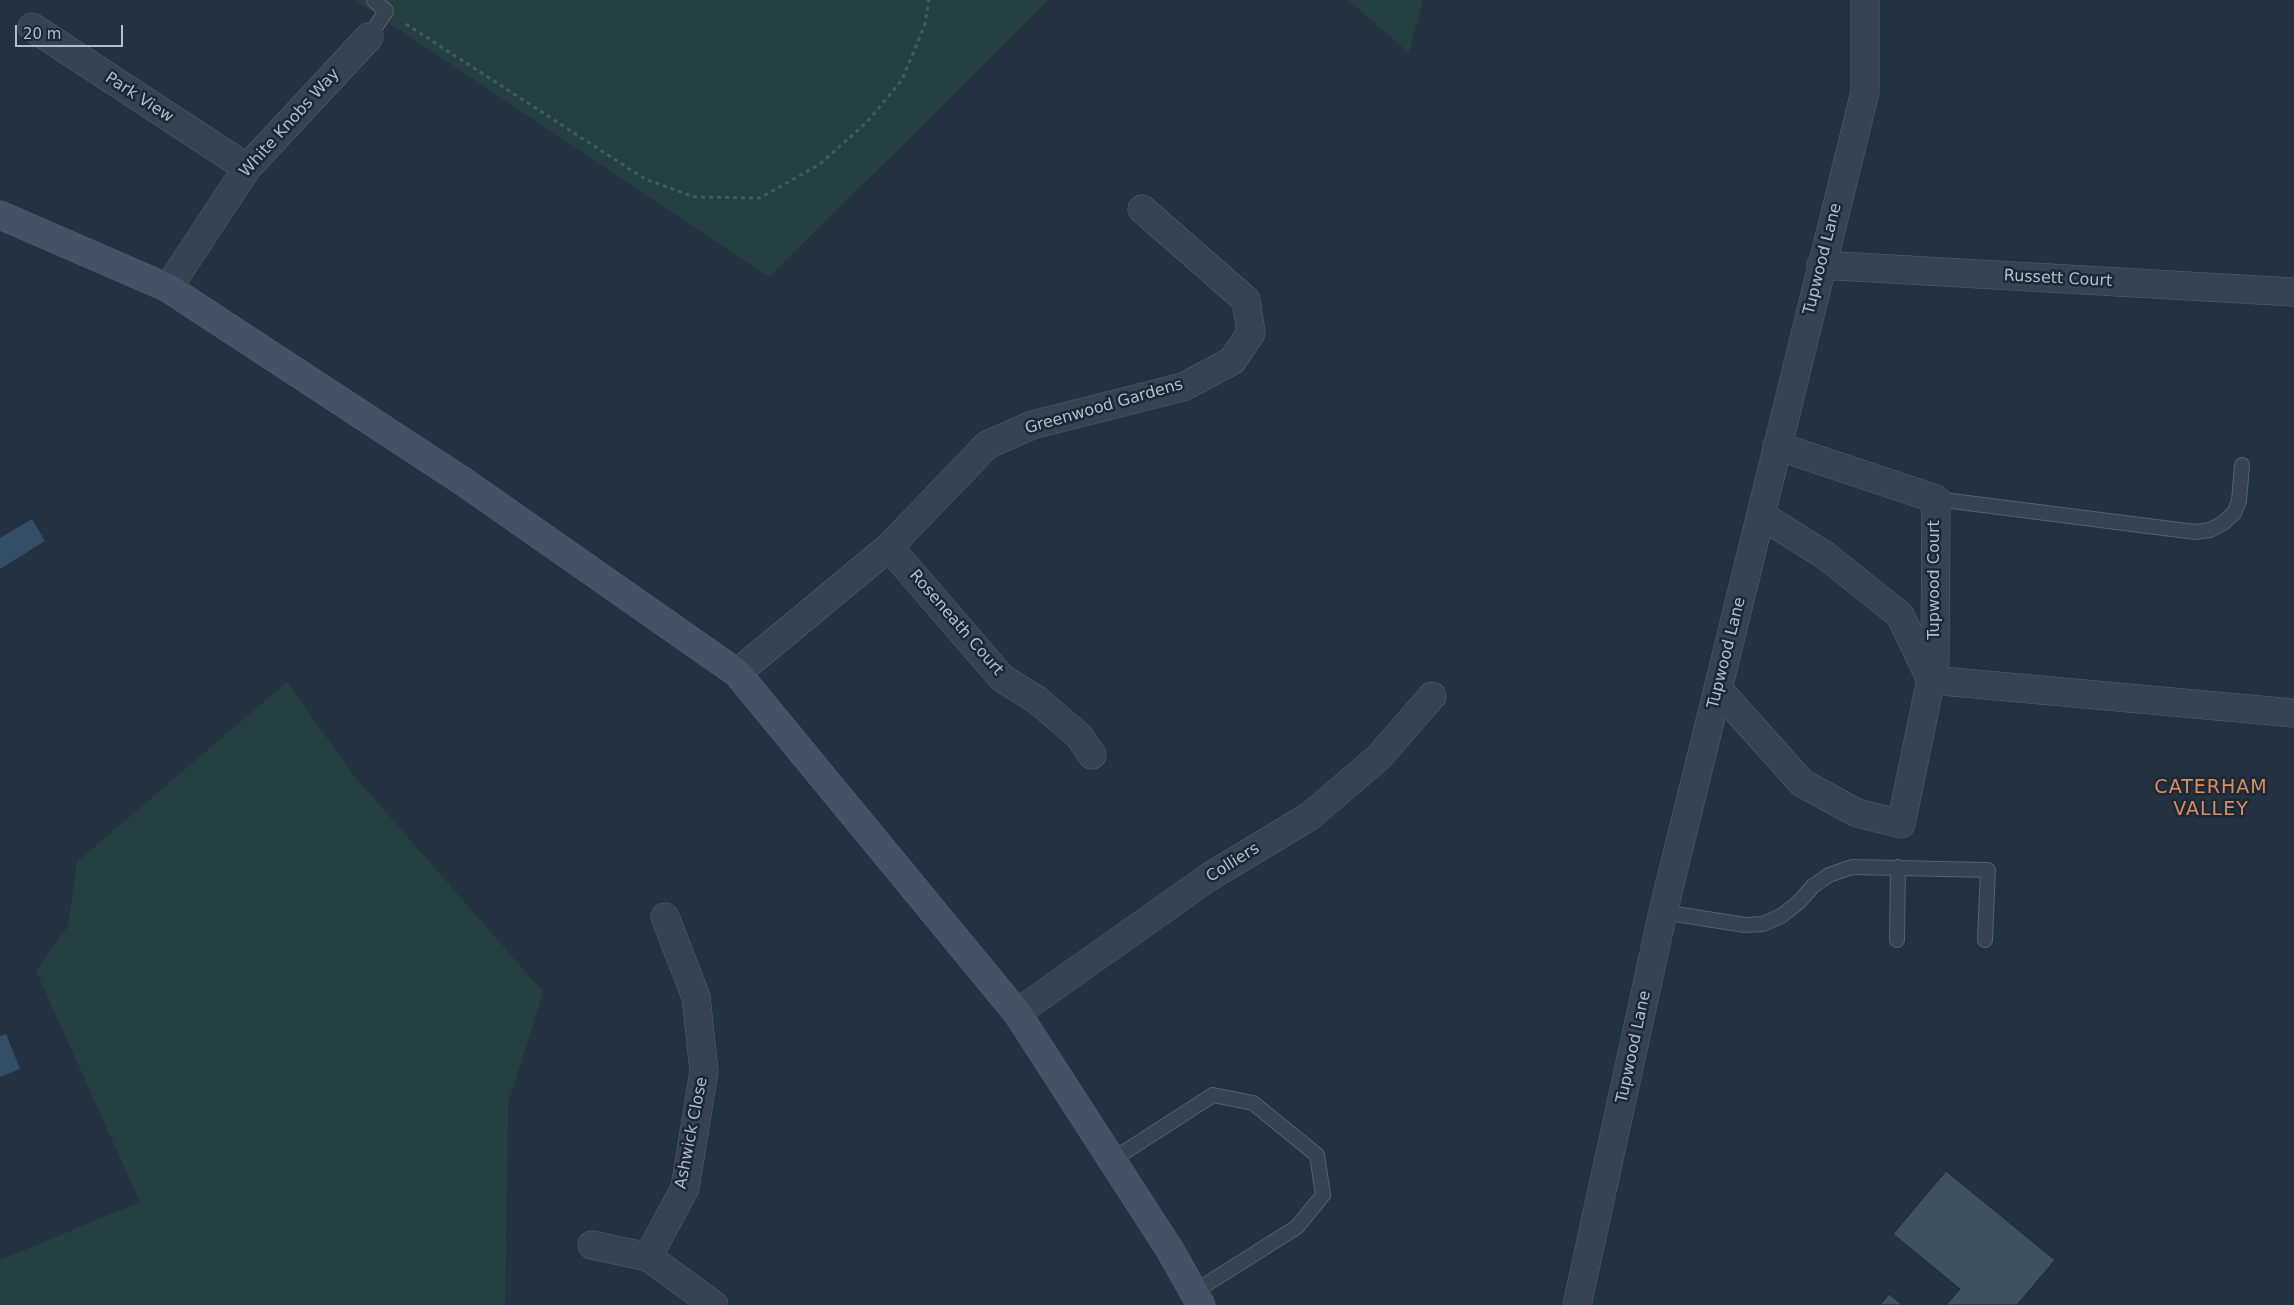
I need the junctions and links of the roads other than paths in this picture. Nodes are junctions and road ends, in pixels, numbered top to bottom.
1 (374, 0) edge
2 (1865, 0) edge
3 (32, 28) dead end
4 (368, 37) joint
5 (247, 168) junction
6 (1142, 209) dead end
7 (0, 215) edge
8 (1821, 265) junction
9 (168, 288) junction
10 (2294, 292) edge
11 (1777, 446) junction
12 (2242, 465) dead end
13 (1936, 499) junction
14 (1761, 514) junction
15 (889, 547) junction
16 (737, 673) junction
17 (1930, 680) junction
18 (1718, 689) junction
19 (1432, 696) dead end
20 (2294, 713) edge
21 (1092, 755) dead end
22 (1898, 867) junction
23 (1663, 912) junction
24 (665, 917) dead end
25 (1897, 940) dead end
26 (1985, 940) dead end
27 (1017, 1013) junction
28 (1112, 1160) junction
29 (592, 1245) dead end
30 (648, 1257) junction
31 (1198, 1299) edge
32 (714, 1305) edge
33 (1577, 1305) edge

1 - 4 lane
2 - 8 street, Tupwood Lane
3 - 5 street, Park View
4 - 5 street, White Knobs Way
5 - 9 street, White Knobs Way
6 - 15 street, Greenwood Gardens
7 - 9 main road
8 - 10 street, Russett Court
8 - 11 street, Tupwood Lane
9 - 16 main road
11 - 13 street, Tupwood Court
11 - 14 street, Tupwood Lane
12 - 13 lane
13 - 17 street, Tupwood Court
14 - 17 street
14 - 18 street, Tupwood Lane
15 - 16 street, Greenwood Gardens
15 - 21 street, Roseneath Court
16 - 27 main road
17 - 18 street, Tupwood Court
17 - 20 street
18 - 23 street, Tupwood Lane
19 - 27 street, Colliers
22 - 23 lane
22 - 25 lane
22 - 26 lane
23 - 33 street, Tupwood Lane
24 - 30 street, Ashwick Close
27 - 28 main road
28 - 31 main road
28 - 31 lane
29 - 30 street
30 - 32 street

